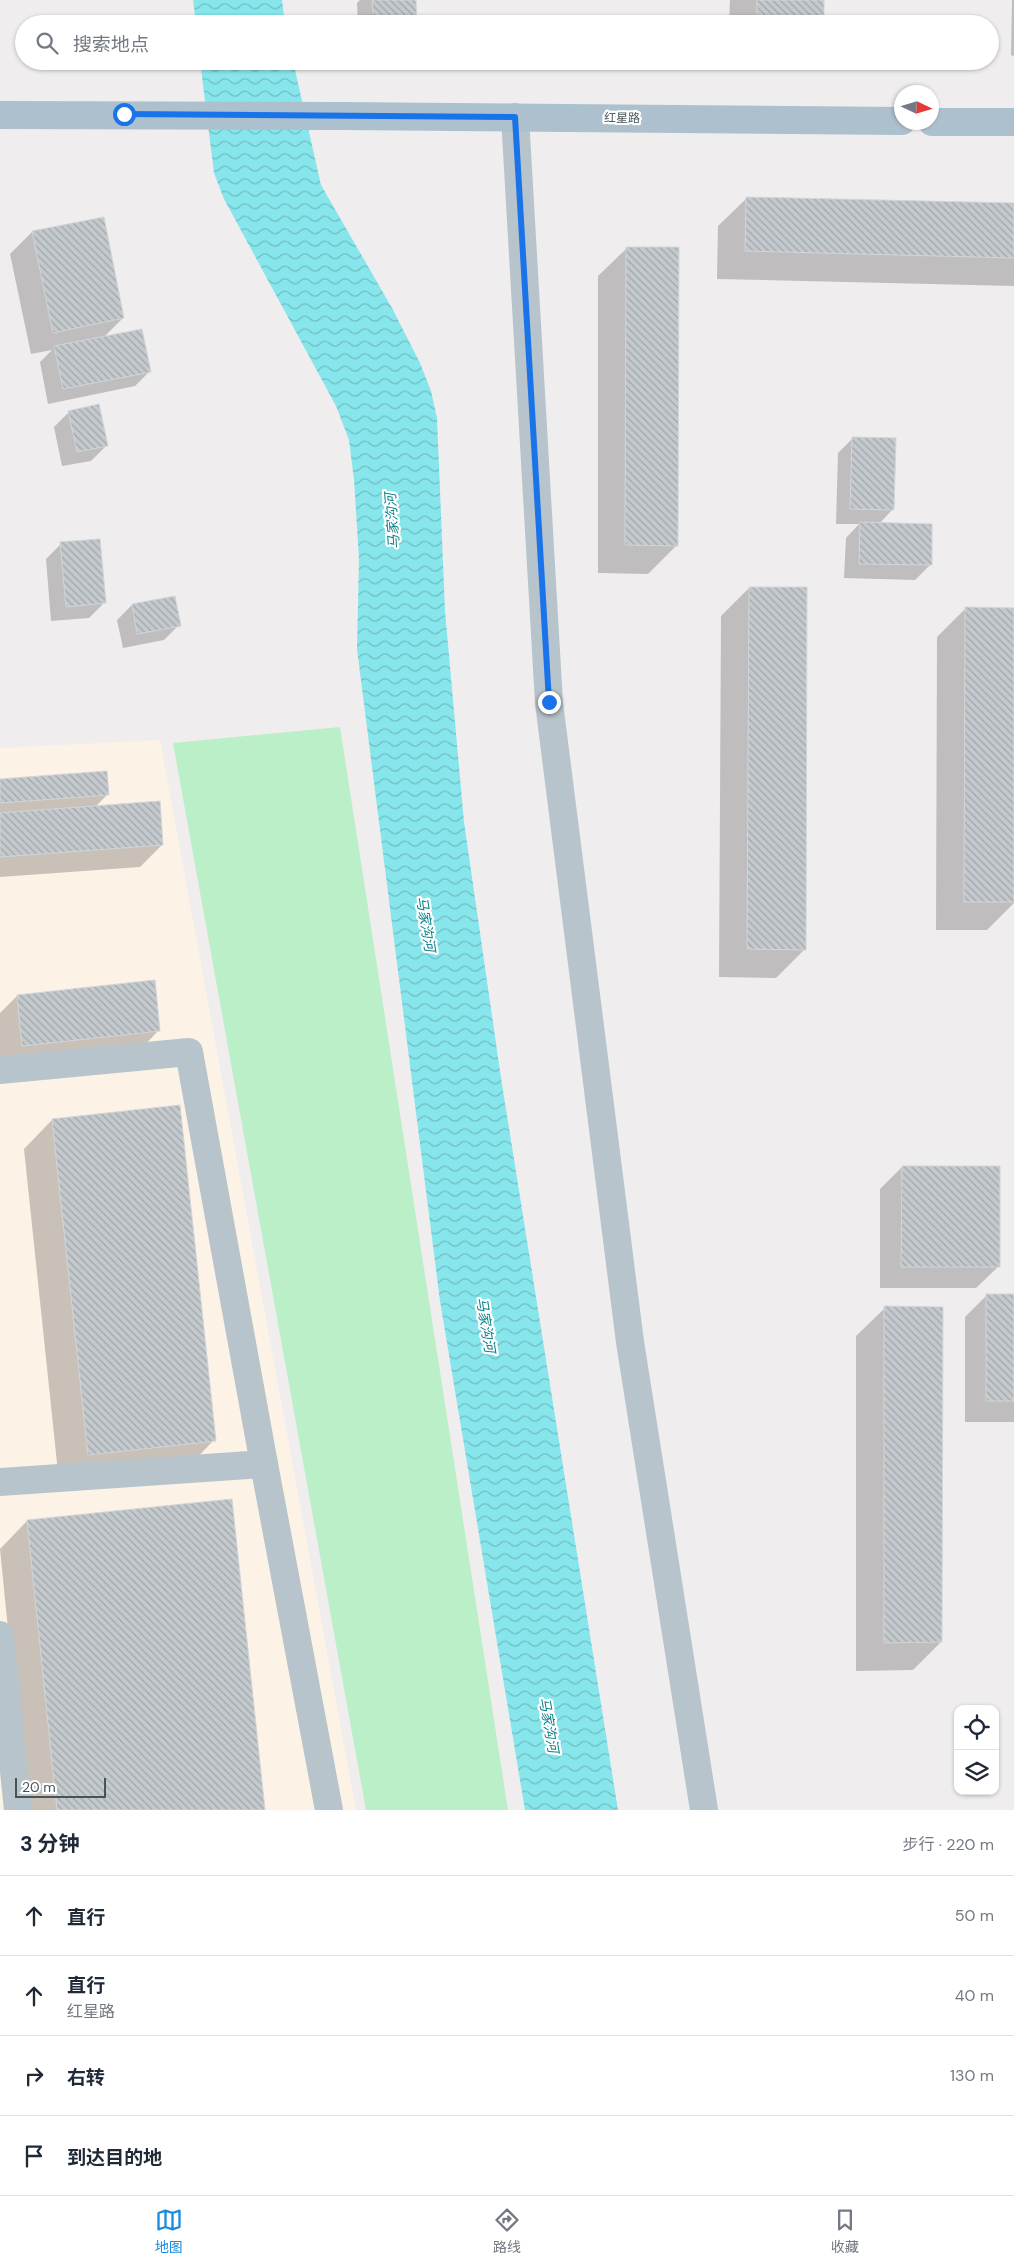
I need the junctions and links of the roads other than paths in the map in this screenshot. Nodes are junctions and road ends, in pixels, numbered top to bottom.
1 (0, 116) edge
2 (515, 117) junction
3 (894, 121) edge
4 (939, 122) edge
5 (1014, 122) edge
6 (0, 1070) edge
7 (264, 1464) junction
8 (0, 1482) edge
9 (0, 1635) edge
10 (2, 1679) edge
11 (18, 1810) edge
12 (329, 1810) edge
13 (704, 1810) edge

1 - 2 main road, 红星路
2 - 3 main road, 红星路
2 - 13 street
4 - 5 main road
6 - 7 street
7 - 8 street
7 - 12 street
9 - 10 street
10 - 11 street

